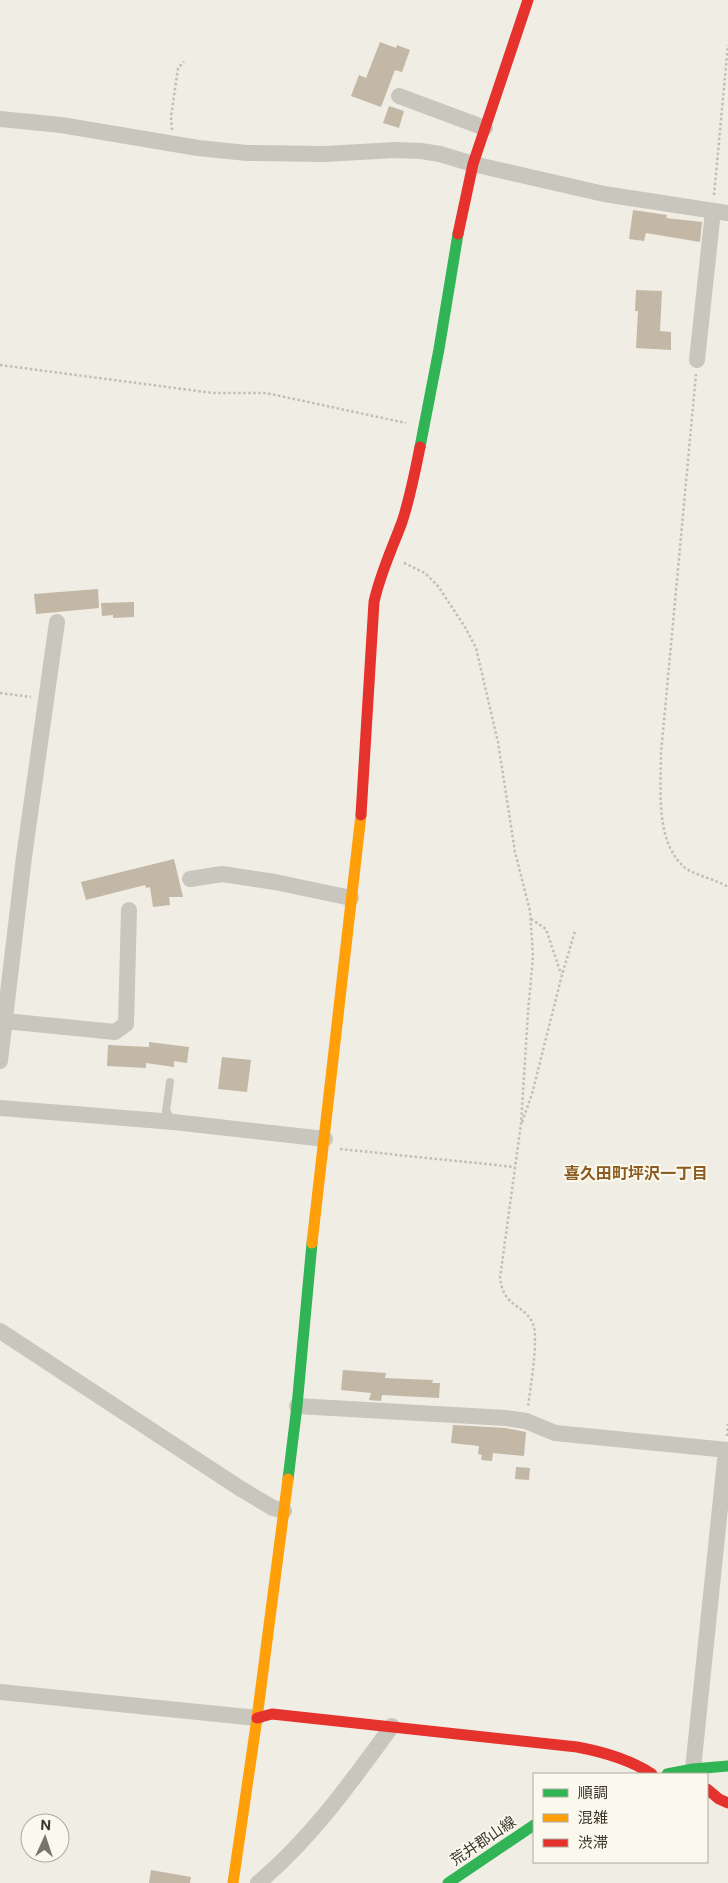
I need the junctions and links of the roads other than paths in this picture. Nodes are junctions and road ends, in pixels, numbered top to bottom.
1 (528, 0) edge
2 (399, 96) dead end
3 (0, 119) edge
4 (485, 128) junction
5 (473, 164) junction
6 (720, 212) edge
7 (698, 360) road end
8 (57, 622) dead end
9 (190, 879) dead end
10 (351, 898) junction
11 (129, 910) dead end
12 (5, 1021) junction
13 (0, 1061) edge
14 (170, 1082) dead end
15 (0, 1108) edge
16 (174, 1122) junction
17 (324, 1144) junction
18 (0, 1331) edge
19 (297, 1406) junction
20 (727, 1450) edge
21 (284, 1512) junction
22 (0, 1692) edge
23 (257, 1718) junction
24 (392, 1726) junction
25 (728, 1766) edge
26 (695, 1772) edge
27 (651, 1773) edge
28 (682, 1773) edge
29 (708, 1790) edge
30 (728, 1803) edge
31 (533, 1826) edge
32 (233, 1883) edge
33 (258, 1883) edge
34 (448, 1883) edge

1 - 4 street
2 - 4 street
3 - 5 street
4 - 5 street
5 - 6 street
5 - 10 street
6 - 7 street
8 - 12 street
9 - 10 street
10 - 17 street
11 - 12 street
12 - 13 street
14 - 16 lane
15 - 16 street
16 - 17 street
17 - 19 street
18 - 21 street
19 - 20 street
19 - 21 street
20 - 26 street
21 - 23 street
22 - 23 street
23 - 24 street
23 - 32 street
24 - 27 street
24 - 33 street
25 - 26 street
26 - 28 street
29 - 30 street
31 - 34 street, 荒井郡山線

